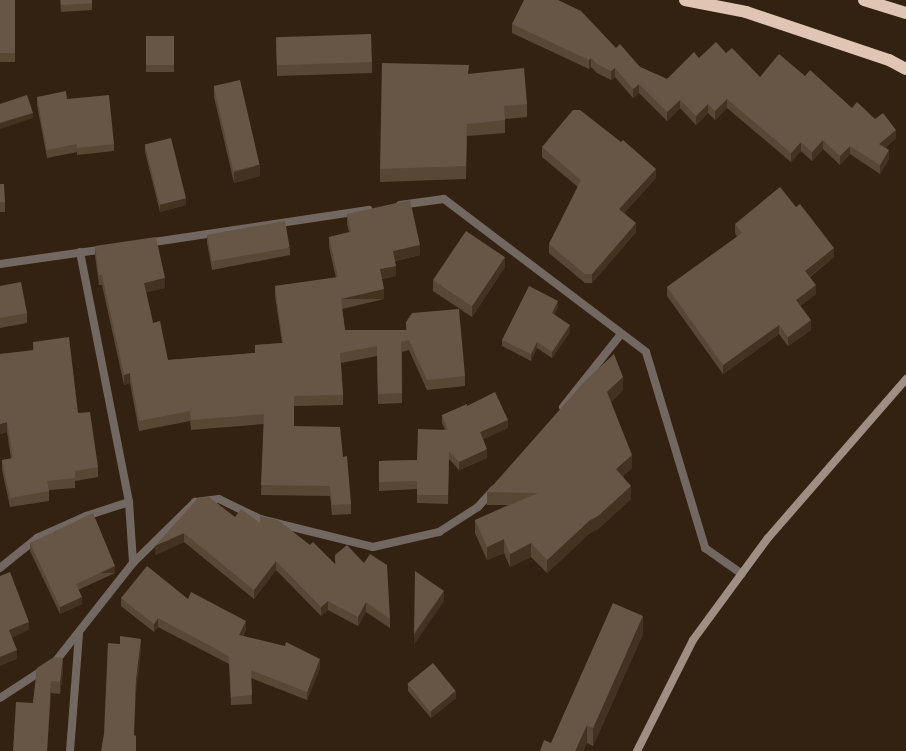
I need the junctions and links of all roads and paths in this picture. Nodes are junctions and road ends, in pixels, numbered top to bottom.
1 (685, 0) edge
2 (864, 0) edge
3 (906, 13) edge
4 (906, 70) edge
5 (390, 207) edge
6 (374, 209) edge
7 (134, 244) edge
8 (119, 247) edge
9 (80, 252) junction
10 (0, 264) edge
11 (622, 334) junction
12 (906, 380) edge
13 (559, 412) edge
14 (499, 483) edge
15 (129, 502) junction
16 (133, 563) junction
17 (0, 568) edge
18 (742, 574) junction
19 (78, 633) junction
20 (0, 698) edge
21 (70, 751) edge
22 (637, 751) edge

1 - 4 highway
2 - 3 highway
5 - 11 street
6 - 7 street
8 - 9 street
9 - 10 street
9 - 15 street
11 - 13 street
11 - 18 street
12 - 18 main road
14 - 16 street
15 - 16 street
15 - 17 street
16 - 19 street
18 - 22 main road
19 - 20 street
19 - 21 street

